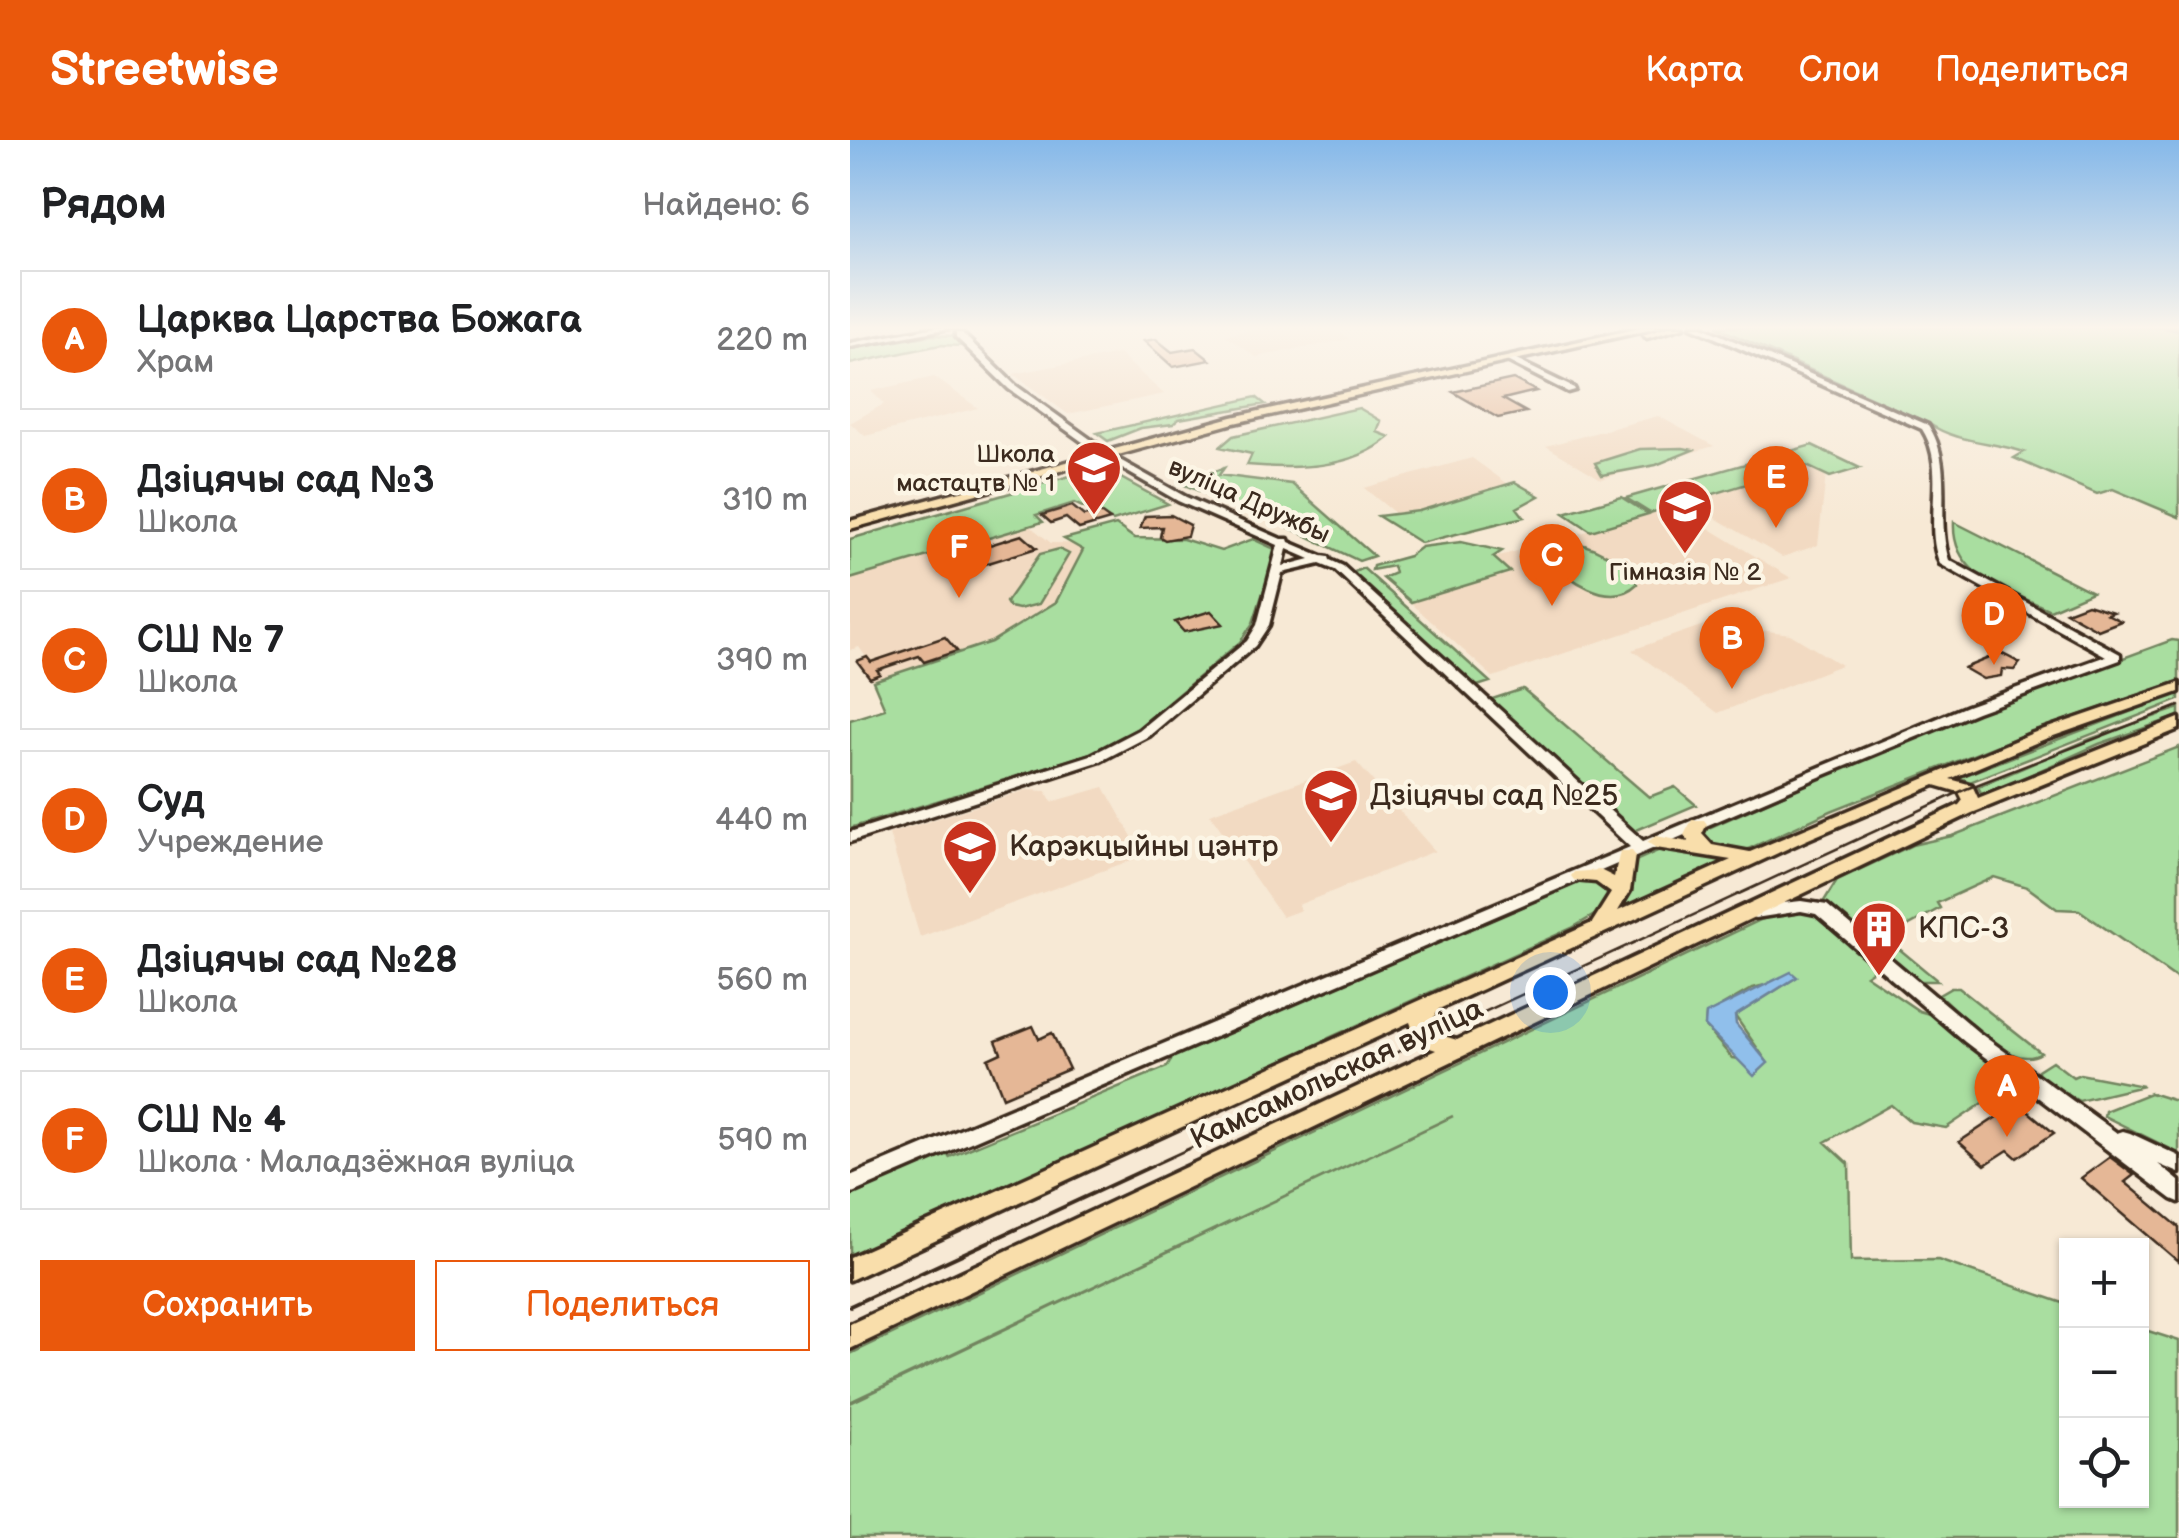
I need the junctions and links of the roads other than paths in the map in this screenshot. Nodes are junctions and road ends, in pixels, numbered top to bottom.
1 (1020, 392) edge
2 (1378, 392) edge
3 (1845, 392) edge
4 (1108, 454) junction
5 (850, 525) edge
6 (1284, 541) junction
7 (1326, 558) junction
8 (1275, 572) junction
9 (2179, 687) edge
10 (2179, 723) edge
11 (1934, 780) junction
12 (1966, 809) junction
13 (1698, 824) junction
14 (850, 836) edge
15 (1641, 849) junction
16 (1709, 852) junction
17 (1752, 857) junction
18 (1828, 874) junction
19 (1580, 876) junction
20 (1621, 891) junction
21 (1821, 909) junction
22 (1751, 912) junction
23 (1597, 928) junction
24 (1430, 1008) junction
25 (1460, 1049) junction
26 (2106, 1132) junction
27 (2179, 1165) edge
28 (850, 1185) edge
29 (2179, 1193) edge
30 (850, 1269) edge
31 (850, 1337) edge

1 - 4 street, вуліца Дружбы
2 - 4 main road
3 - 13 street
4 - 5 main road
4 - 6 street, вуліца Дружбы
6 - 7 street, вуліца Дружбы
6 - 8 street
7 - 8 street
7 - 15 street, вуліца Дружбы
8 - 14 street
9 - 11 main road, Камсамольская вуліца
10 - 12 main road, Камсамольская вуліца
11 - 12 main road
11 - 17 main road, Камсамольская вуліца
12 - 18 main road, Камсамольская вуліца
13 - 15 street
13 - 16 main road
15 - 16 main road
15 - 19 street
15 - 20 main road
16 - 17 main road
17 - 23 main road, Камсамольская вуліца
18 - 21 street
18 - 22 main road, Камсамольская вуліца
19 - 20 main road
19 - 28 street
20 - 23 main road
21 - 22 street
21 - 26 street
22 - 25 main road, Камсамольская вуліца
23 - 24 main road, Камсамольская вуліца
24 - 25 main road
24 - 30 main road, Камсамольская вуліца
25 - 31 main road, Камсамольская вуліца
26 - 27 street
26 - 29 street

